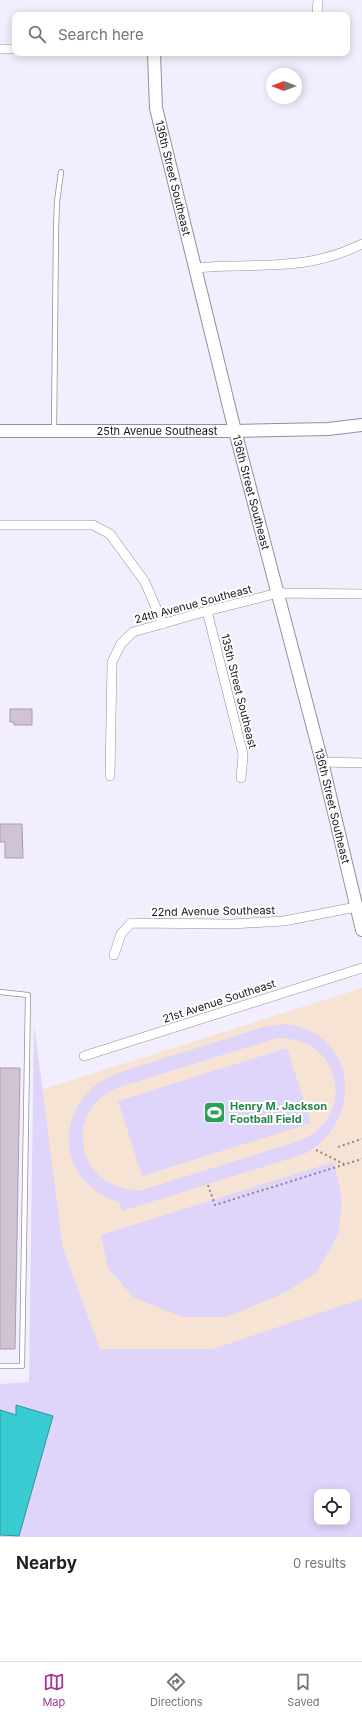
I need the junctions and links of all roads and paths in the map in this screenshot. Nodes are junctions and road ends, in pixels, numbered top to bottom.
1 (318, 0) edge
2 (317, 12) edge
3 (0, 49) edge
4 (12, 49) edge
5 (154, 56) edge
6 (61, 172) dead end
7 (362, 244) edge
8 (195, 268) junction
9 (362, 425) edge
10 (0, 431) edge
11 (54, 431) junction
12 (235, 431) junction
13 (0, 525) edge
14 (278, 593) junction
15 (362, 594) edge
16 (207, 611) junction
17 (163, 624) junction
18 (322, 762) junction
19 (362, 763) edge
20 (110, 776) dead end
21 (241, 778) dead end
22 (356, 907) junction
23 (362, 930) edge
24 (114, 956) dead end
25 (362, 968) edge
26 (0, 992) edge
27 (84, 1056) dead end
28 (362, 1139) edge
29 (338, 1147) dead end
30 (316, 1150) dead end
31 (362, 1159) edge
32 (345, 1164) junction
33 (208, 1185) dead end
34 (0, 1366) edge

1 - 2 street
3 - 4 street
5 - 8 street, 136th Street Southeast
6 - 11 lane
7 - 8 street
8 - 12 street, 136th Street Southeast
9 - 12 street, 25th Avenue Southeast
10 - 11 street, 25th Avenue Southeast
11 - 12 street, 25th Avenue Southeast
12 - 14 street, 136th Street Southeast
13 - 17 street
14 - 15 street, 24th Avenue Southeast
14 - 16 street, 24th Avenue Southeast
14 - 18 street, 136th Street Southeast
16 - 17 street, 24th Avenue Southeast
16 - 21 street, 135th Street Southeast
17 - 20 street, 24th Avenue Southeast
18 - 19 street
18 - 22 street, 136th Street Southeast
22 - 23 street, 136th Street Southeast
22 - 24 street, 22nd Avenue Southeast
25 - 27 street, 21st Avenue Southeast
26 - 34 lane
28 - 29 path
30 - 32 path
31 - 32 path
32 - 33 path

